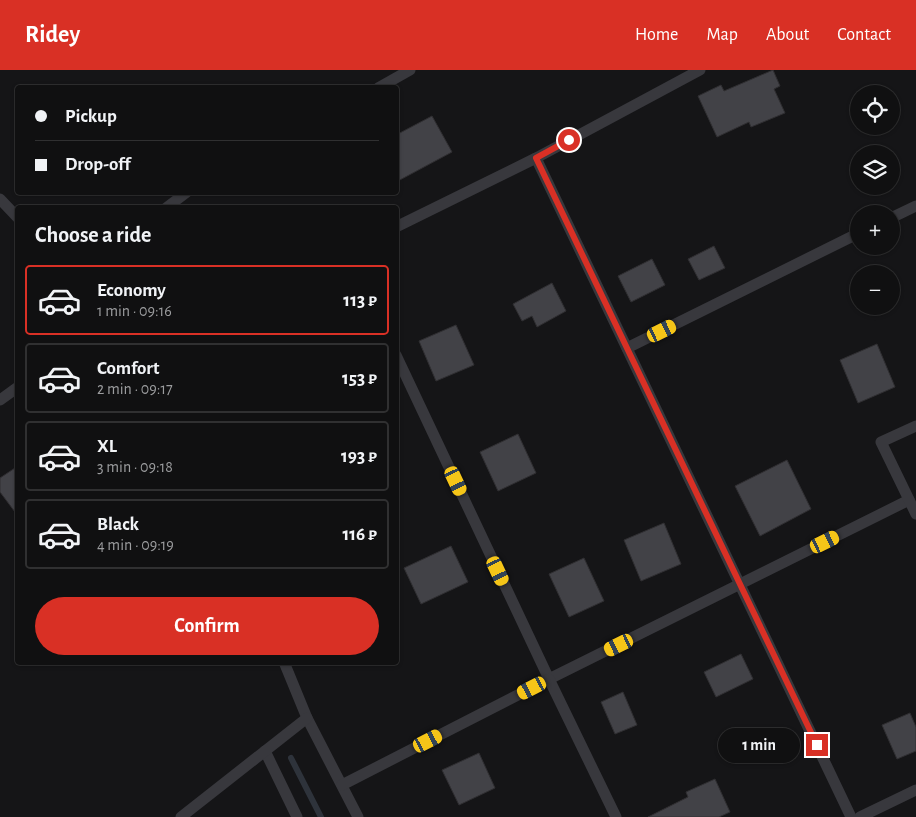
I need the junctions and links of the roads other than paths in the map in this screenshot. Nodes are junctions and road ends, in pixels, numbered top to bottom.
1 (410, 70) edge
2 (700, 70) edge
3 (383, 85) edge
4 (536, 158) junction
5 (183, 195) edge
6 (0, 199) edge
7 (170, 205) edge
8 (916, 206) edge
9 (900, 214) edge
10 (15, 215) edge
11 (399, 226) edge
12 (850, 237) edge
13 (627, 348) junction
14 (399, 362) edge
15 (15, 389) edge
16 (0, 400) edge
17 (916, 426) edge
18 (909, 500) junction
19 (916, 514) edge
20 (741, 584) junction
21 (285, 665) edge
22 (549, 679) junction
23 (307, 718) junction
24 (264, 751) junction
25 (342, 785) junction
26 (916, 790) edge
27 (181, 817) edge
28 (297, 817) edge
29 (358, 817) edge
30 (616, 817) edge
31 (851, 817) edge
32 (860, 817) edge

1 - 3 lane
2 - 4 lane
4 - 11 lane
4 - 13 lane
5 - 7 lane
6 - 10 lane
8 - 9 lane
12 - 13 lane
13 - 20 lane
14 - 22 lane
15 - 16 lane
17 - 18 lane
18 - 19 lane
18 - 20 lane
20 - 22 lane
20 - 31 lane
21 - 23 lane
22 - 25 lane
22 - 30 lane
23 - 24 lane
23 - 25 lane
24 - 27 lane
24 - 28 lane
25 - 29 lane
26 - 32 lane

